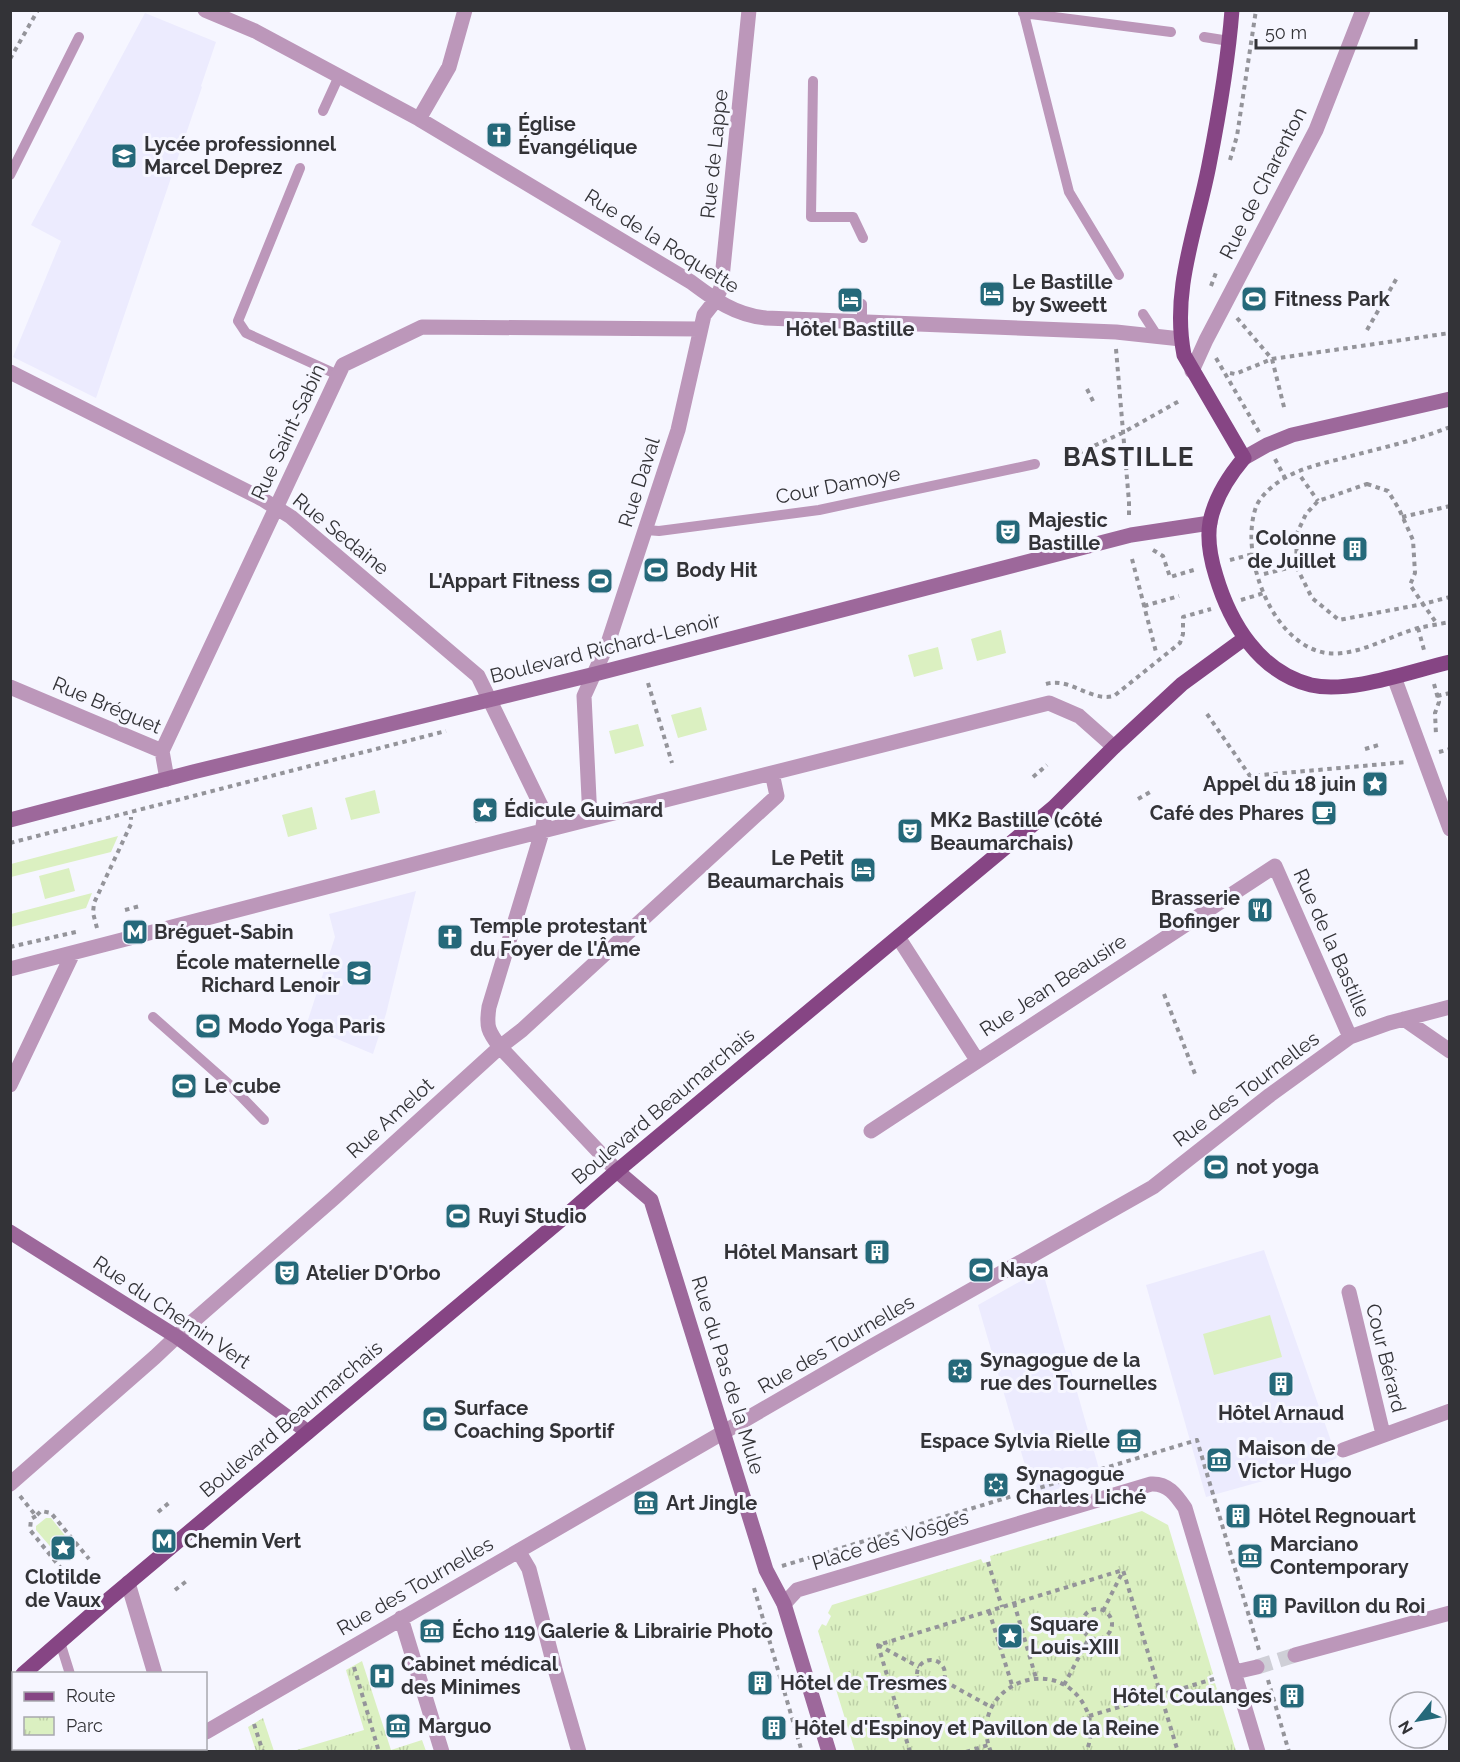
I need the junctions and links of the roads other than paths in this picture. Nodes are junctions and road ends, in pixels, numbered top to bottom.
1 (205, 10) edge
2 (465, 10) edge
3 (749, 10) edge
4 (1232, 10) edge
5 (1363, 10) edge
6 (1023, 12) edge
7 (1171, 32) dead end
8 (79, 37) dead end
9 (1204, 37) dead end
10 (1229, 41) junction
11 (339, 76) junction
12 (813, 81) dead end
13 (323, 111) dead end
14 (419, 119) junction
15 (300, 168) dead end
16 (10, 175) edge
17 (862, 238) dead end
18 (1119, 275) dead end
19 (716, 301) junction
20 (862, 304) dead end
21 (1143, 314) dead end
22 (862, 323) junction
23 (700, 329) junction
24 (1158, 337) junction
25 (1181, 339) junction
26 (1192, 370) junction
27 (10, 372) edge
28 (338, 375) junction
29 (1449, 399) edge
30 (1244, 458) junction
31 (1035, 464) dead end
32 (275, 508) junction
33 (1210, 523) junction
34 (646, 530) junction
35 (1245, 638) junction
36 (1449, 662) edge
37 (595, 674) junction
38 (1394, 677) junction
39 (10, 687) edge
40 (490, 699) junction
41 (1114, 747) junction
42 (162, 751) junction
43 (772, 773) junction
44 (167, 778) junction
45 (590, 819) junction
46 (10, 820) edge
47 (1449, 829) edge
48 (542, 832) junction
49 (1275, 866) joint
50 (898, 937) junction
51 (73, 953) junction
52 (10, 969) edge
53 (1449, 1007) edge
54 (153, 1017) dead end
55 (1404, 1019) junction
56 (1350, 1037) junction
57 (500, 1047) junction
58 (1449, 1050) edge
59 (977, 1060) junction
60 (10, 1084) edge
61 (264, 1120) dead end
62 (871, 1131) dead end
63 (617, 1171) junction
64 (10, 1232) edge
65 (1349, 1292) dead end
66 (177, 1337) junction
67 (1449, 1411) edge
68 (308, 1432) junction
69 (724, 1433) junction
70 (1383, 1434) junction
71 (1343, 1450) dead end
72 (10, 1484) edge
73 (519, 1552) junction
74 (128, 1583) junction
75 (784, 1604) junction
76 (1449, 1613) edge
77 (401, 1618) junction
78 (60, 1642) junction
79 (1295, 1655) tunnel mouth
80 (1260, 1663) tunnel mouth
81 (25, 1672) edge
82 (69, 1672) edge
83 (154, 1672) edge
84 (1235, 1672) junction
85 (207, 1731) edge
86 (442, 1752) edge
87 (579, 1752) edge
88 (829, 1752) edge
89 (1258, 1752) edge

1 - 11 street, Rue de la Roquette
2 - 14 street
3 - 19 street, Rue de Lappe
4 - 10 main road
5 - 26 street, Rue de Charenton
6 - 7 lane
6 - 18 lane
8 - 16 lane
9 - 10 lane
10 - 25 main road
11 - 13 lane
11 - 14 street, Rue de la Roquette
12 - 17 lane
14 - 19 street, Rue de la Roquette
15 - 28 lane
19 - 22 street, Rue de la Roquette
19 - 23 street, Rue Daval
20 - 22 lane
21 - 24 lane
22 - 24 street, Rue de la Roquette
23 - 28 street, Rue Saint-Sabin
23 - 34 street, Rue Daval
24 - 25 street, Rue de la Roquette
25 - 26 main road
26 - 30 main road
27 - 32 street, Rue Sedaine
28 - 32 street, Rue Saint-Sabin
29 - 30 street
30 - 33 main road
31 - 34 lane, Cour Damoye
32 - 40 street, Rue Sedaine
32 - 42 street, Rue Saint-Sabin
33 - 35 main road
33 - 37 street, Boulevard Richard-Lenoir
34 - 37 street, Rue Daval
35 - 38 main road
35 - 41 main road, Boulevard Beaumarchais
36 - 38 main road
37 - 40 street, Boulevard Richard-Lenoir
37 - 45 street, Rue Daval
38 - 47 street
39 - 42 street, Rue Bréguet
40 - 44 street, Boulevard Richard-Lenoir
40 - 48 street, Rue Sedaine
41 - 43 street
41 - 50 main road, Boulevard Beaumarchais
42 - 44 street, Rue Bréguet
43 - 45 street
43 - 57 street, Rue Amelot
44 - 46 street, Boulevard Richard-Lenoir
45 - 48 street
48 - 51 street
48 - 57 street
49 - 56 street, Rue de la Bastille
49 - 59 street, Rue Jean Beausire
50 - 59 street, Rue Jean Beausire
50 - 63 main road, Boulevard Beaumarchais
51 - 52 street
51 - 60 street
53 - 55 street, Rue des Tournelles
54 - 61 lane
55 - 56 street, Rue des Tournelles
55 - 58 street
56 - 69 street, Rue des Tournelles
57 - 63 street
57 - 66 street, Rue Amelot
59 - 62 street
63 - 68 main road, Boulevard Beaumarchais
63 - 69 street, Rue du Pas de la Mule
64 - 66 street, Rue du Chemin Vert
65 - 70 street, Cour Bérard
66 - 68 street, Rue du Chemin Vert
66 - 72 street, Rue Amelot
67 - 70 street
68 - 74 main road, Boulevard Beaumarchais
69 - 73 street, Rue des Tournelles
69 - 75 street, Rue du Pas de la Mule
70 - 71 street
73 - 77 street, Rue des Tournelles
73 - 87 street
74 - 78 main road, Boulevard Beaumarchais
74 - 83 street
75 - 84 street, Place des Vosges
75 - 88 street
76 - 79 street
77 - 85 street, Rue des Tournelles
77 - 86 street
78 - 81 main road, Boulevard Beaumarchais
78 - 82 lane
80 - 84 street
84 - 89 street, Place des Vosges

